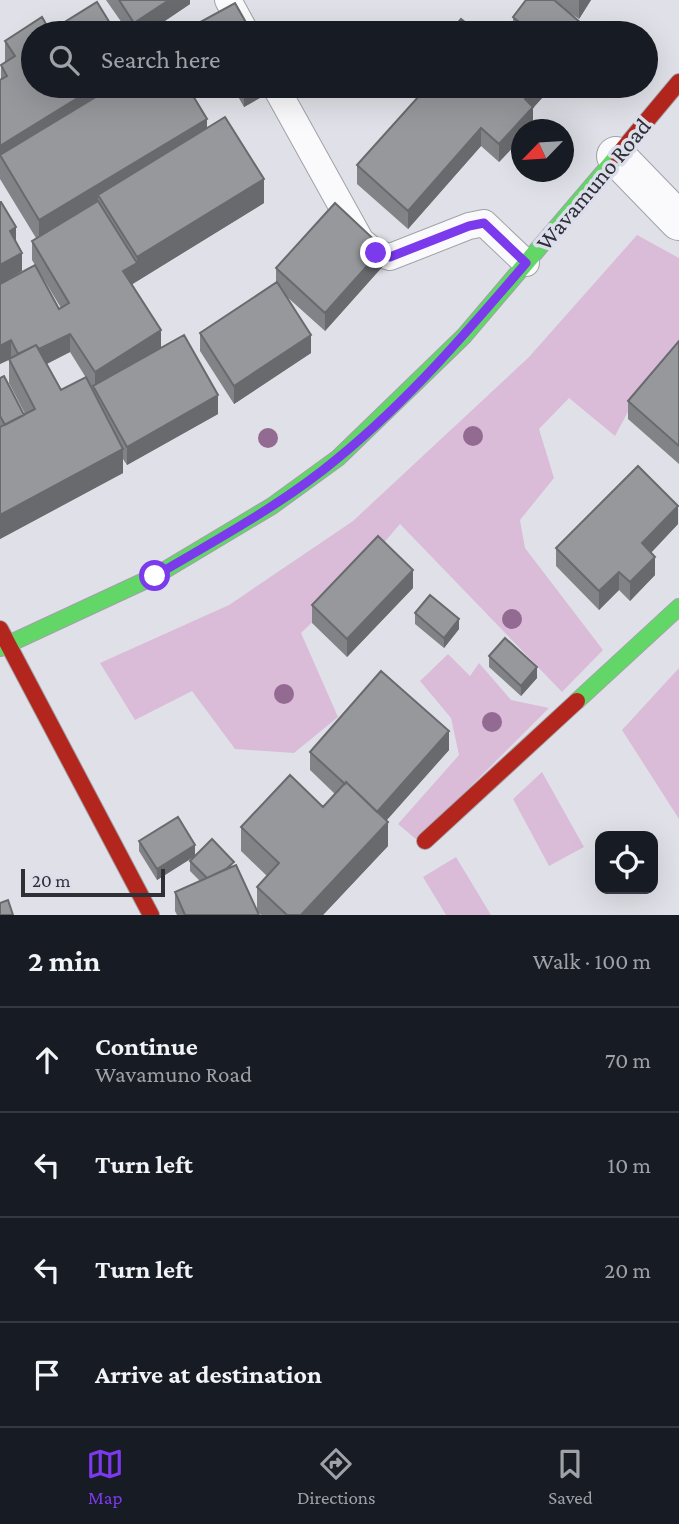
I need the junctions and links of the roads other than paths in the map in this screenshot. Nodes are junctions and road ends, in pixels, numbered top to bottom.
1 (228, 0) edge
2 (239, 21) edge
3 (679, 82) edge
4 (282, 98) edge
5 (616, 156) junction
6 (679, 221) edge
7 (526, 263) junction
8 (679, 607) edge
9 (0, 629) edge
10 (4, 647) edge
11 (425, 841) dead end
12 (151, 915) edge

1 - 2 lane
3 - 5 main road, Wavamuno Road
4 - 7 lane
5 - 6 street
5 - 7 main road, Wavamuno Road
7 - 10 main road, Wavamuno Road
8 - 11 main road
9 - 10 main road
10 - 12 main road

